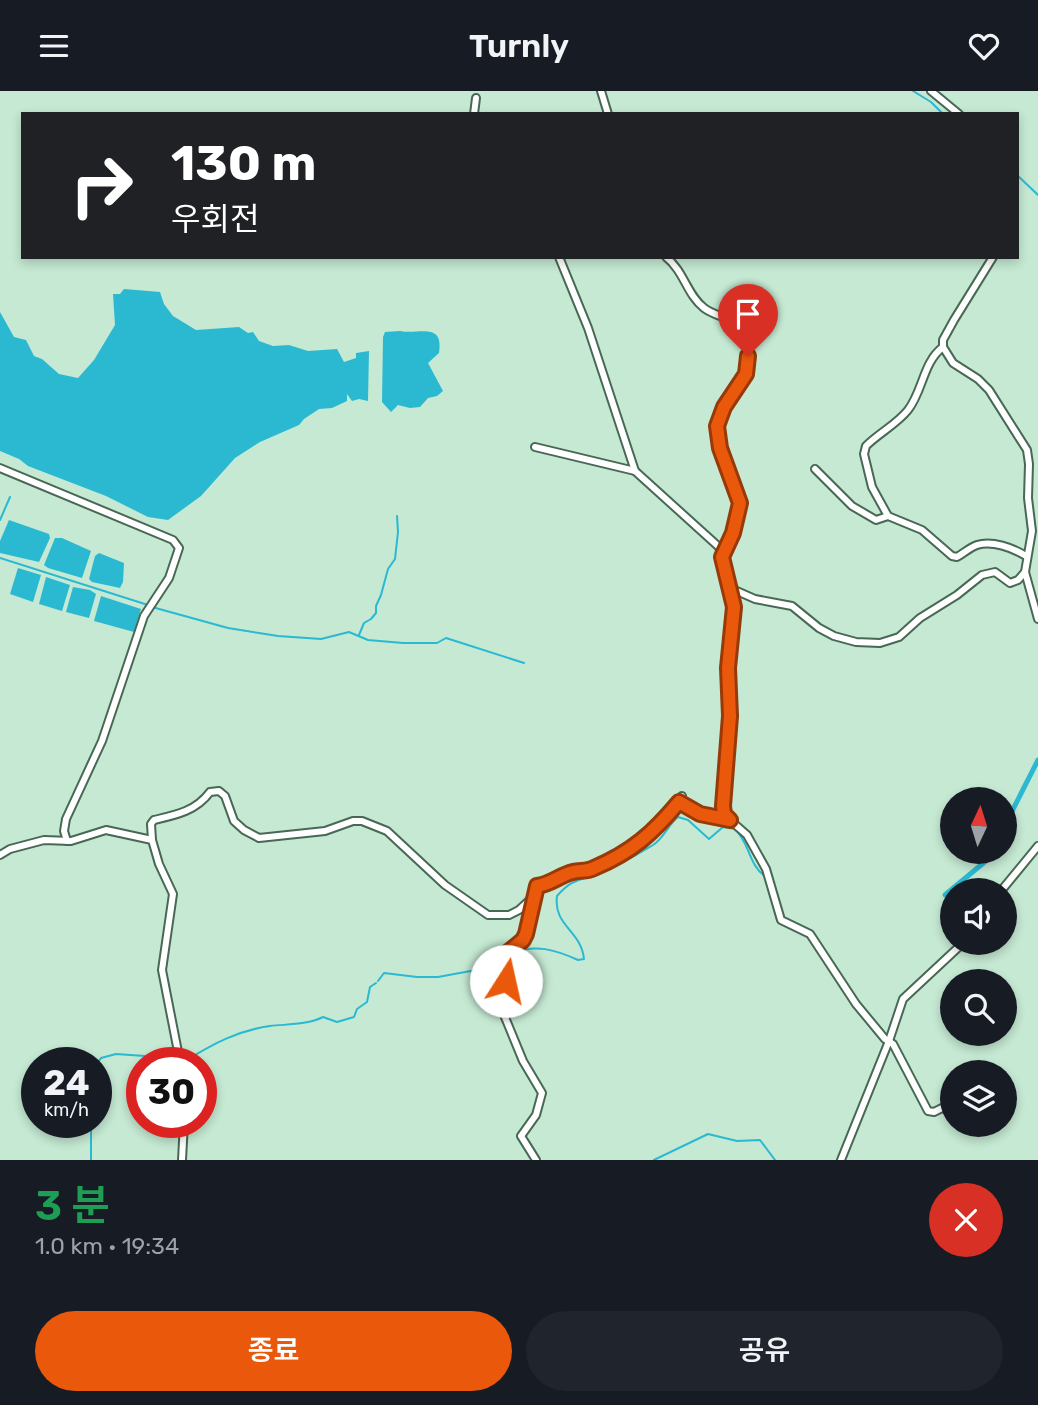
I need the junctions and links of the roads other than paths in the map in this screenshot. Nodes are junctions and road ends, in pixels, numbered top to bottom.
1 (601, 91) edge
2 (931, 91) edge
3 (476, 98) dead end
4 (474, 112) edge
5 (607, 112) edge
6 (957, 112) edge
7 (560, 259) edge
8 (668, 259) edge
9 (992, 259) edge
10 (943, 347) junction
11 (535, 447) dead end
12 (0, 468) edge
13 (815, 469) dead end
14 (635, 471) junction
15 (888, 516) junction
16 (1026, 556) junction
17 (722, 557) junction
18 (1025, 572) junction
19 (730, 588) junction
20 (1038, 619) edge
21 (730, 820) junction
22 (152, 840) junction
23 (67, 841) junction
24 (1038, 846) edge
25 (0, 855) edge
26 (1012, 878) edge
27 (533, 897) junction
28 (950, 955) edge
29 (889, 1041) junction
30 (177, 1047) edge
31 (940, 1109) edge
32 (183, 1138) edge
33 (182, 1160) edge
34 (536, 1160) edge
35 (841, 1160) edge

1 - 5 street
2 - 6 street
3 - 4 street
7 - 14 street
8 - 17 street
9 - 10 street
10 - 15 street
10 - 16 street
11 - 14 street
12 - 23 street
13 - 15 street
14 - 17 street
15 - 16 street
16 - 18 street
17 - 19 street
18 - 19 street
18 - 20 street
19 - 21 street
21 - 27 street
21 - 29 street
22 - 23 street
22 - 27 street
22 - 30 street
23 - 25 street
24 - 26 street
27 - 34 street
28 - 29 street
29 - 31 street
29 - 35 street
32 - 33 street

